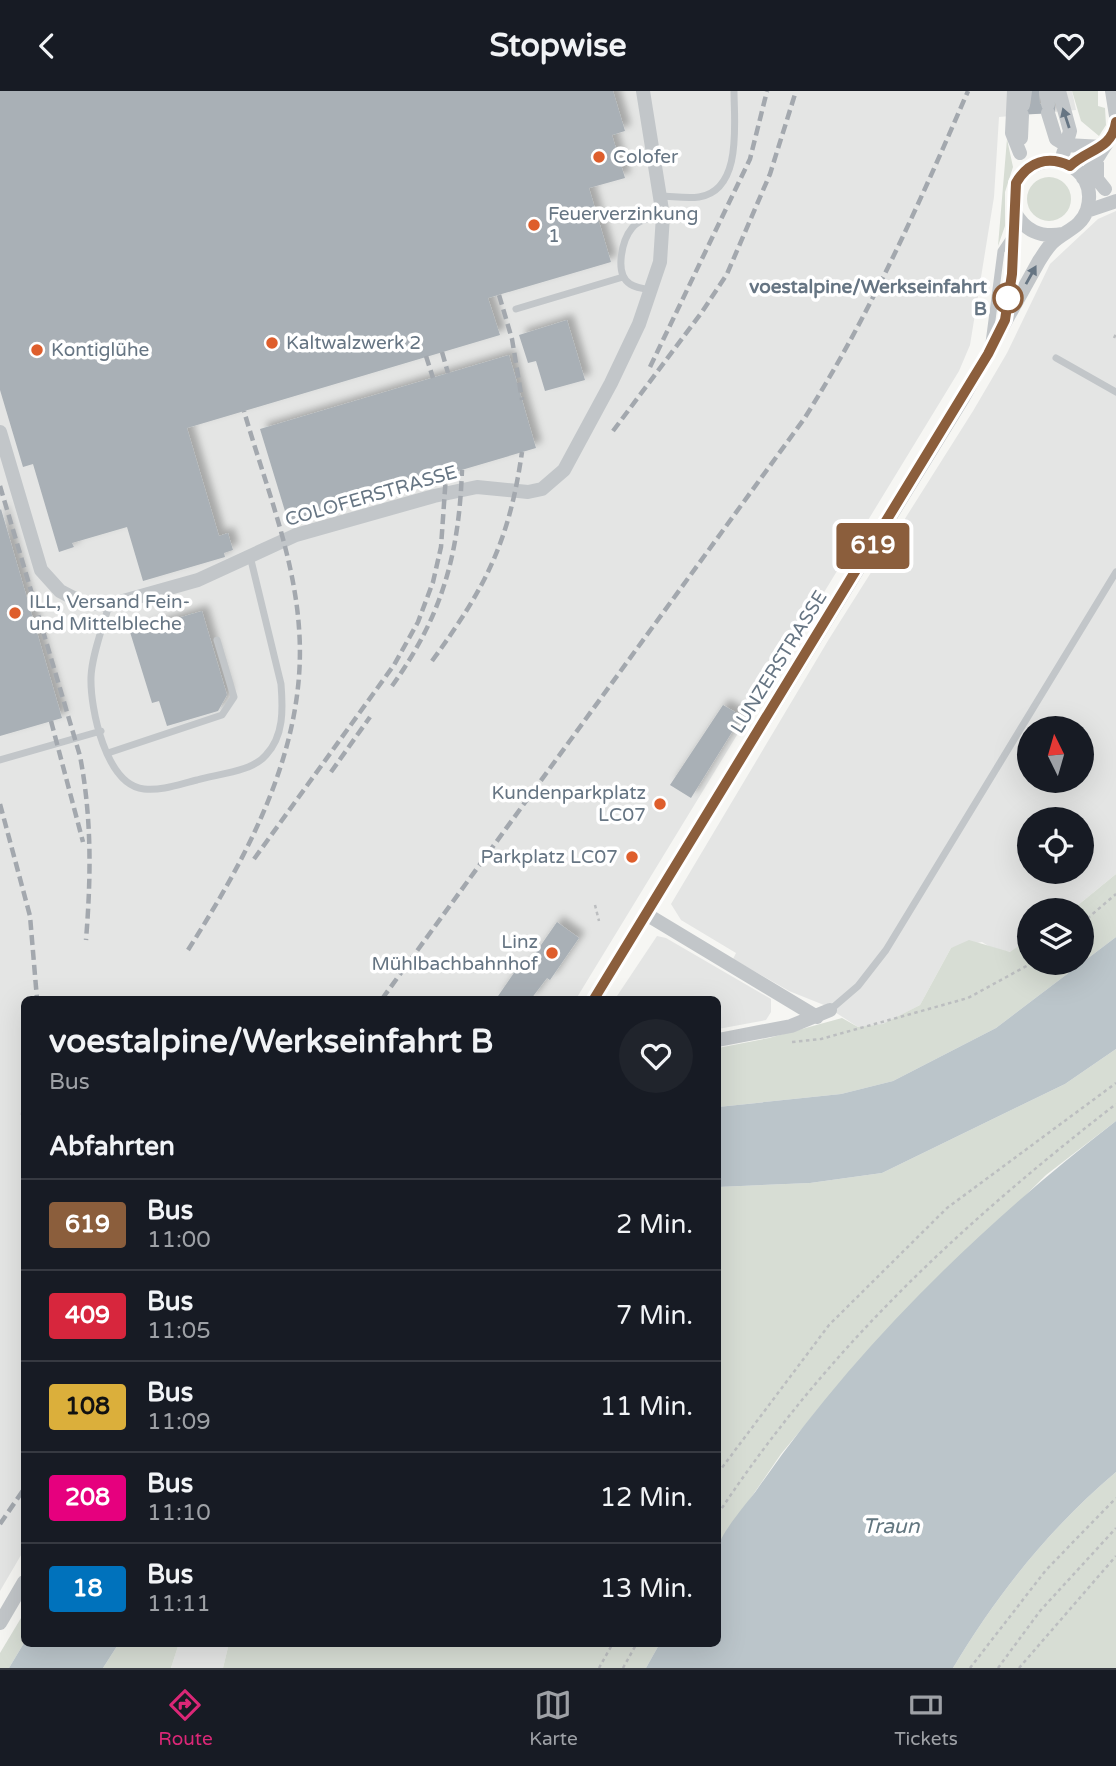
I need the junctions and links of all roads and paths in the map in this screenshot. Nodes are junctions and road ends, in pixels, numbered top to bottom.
1 (643, 91) edge
2 (734, 91) edge
3 (1014, 91) edge
4 (1059, 91) edge
5 (1112, 91) edge
6 (1024, 103) edge
7 (1047, 103) edge
8 (1116, 116) edge
9 (1115, 128) edge
10 (1066, 145) junction
11 (1103, 148) junction
12 (1020, 153) junction
13 (1097, 163) junction
14 (1066, 164) junction
15 (1020, 175) junction
16 (1085, 183) junction
17 (1110, 191) edge
18 (660, 196) junction
19 (1116, 201) edge
20 (1014, 211) junction
21 (1087, 211) junction
22 (663, 216) junction
23 (1013, 233) junction
24 (1063, 235) junction
25 (623, 277) junction
26 (653, 291) junction
27 (516, 309) dead end
28 (1005, 320) junction
29 (988, 354) junction
30 (1056, 358) dead end
31 (1116, 392) edge
32 (0, 432) edge
33 (250, 555) junction
34 (1116, 572) edge
35 (109, 605) junction
36 (217, 640) dead end
37 (101, 731) junction
38 (108, 753) junction
39 (0, 760) edge
40 (1116, 894) edge
41 (595, 905) dead end
42 (1094, 913) edge
43 (646, 914) junction
44 (599, 921) dead end
45 (1017, 971) edge
46 (596, 996) edge
47 (824, 1013) junction
48 (721, 1039) edge
49 (784, 1043) dead end
50 (1116, 1083) edge
51 (1116, 1104) edge
52 (721, 1469) edge
53 (1116, 1498) edge
54 (721, 1510) edge
55 (1116, 1529) edge
56 (1116, 1556) edge
57 (21, 1587) edge
58 (0, 1623) edge
59 (611, 1647) edge
60 (635, 1647) edge
61 (599, 1668) edge
62 (623, 1668) edge
63 (970, 1668) edge
64 (998, 1668) edge
65 (1019, 1668) edge

1 - 18 street, COLOFERSTRASSE
2 - 18 lane
3 - 12 street
10 -> 4 street
5 - 8 street
6 - 12 street
7 - 10 street
9 - 11 street
10 - 11 street
10 - 14 street
11 - 13 street
11 - 14 street
12 - 15 street, LUNZERSTRASSE
13 - 16 street
13 - 17 street
14 - 15 street
14 - 16 street
15 - 20 street, LUNZERSTRASSE
16 - 17 street
16 - 21 street
18 - 22 street, COLOFERSTRASSE
19 - 21 street, LUNZERSTRASSE
20 - 23 street, LUNZERSTRASSE
20 - 24 street
21 - 24 street, LUNZERSTRASSE
22 - 25 lane
22 - 26 street, COLOFERSTRASSE
23 - 28 street, LUNZERSTRASSE
23 - 29 lane
28 -> 24 street, LUNZERSTRASSE
25 - 26 lane
25 - 27 lane
26 - 33 street, COLOFERSTRASSE
28 - 29 street, LUNZERSTRASSE
29 - 43 street, LUNZERSTRASSE
30 - 31 lane
32 - 35 street
33 - 35 street, COLOFERSTRASSE
33 - 38 lane
34 - 47 lane
35 - 37 lane
36 - 38 lane
37 - 38 lane
37 - 39 lane
40 - 42 path
41 - 44 path
43 - 46 street, LUNZERSTRASSE
43 - 47 street
45 - 49 path
47 - 48 street
50 - 52 path
51 - 54 path
53 - 63 path
55 - 64 path
56 - 65 path
57 - 58 street
59 - 61 path
60 - 62 path

